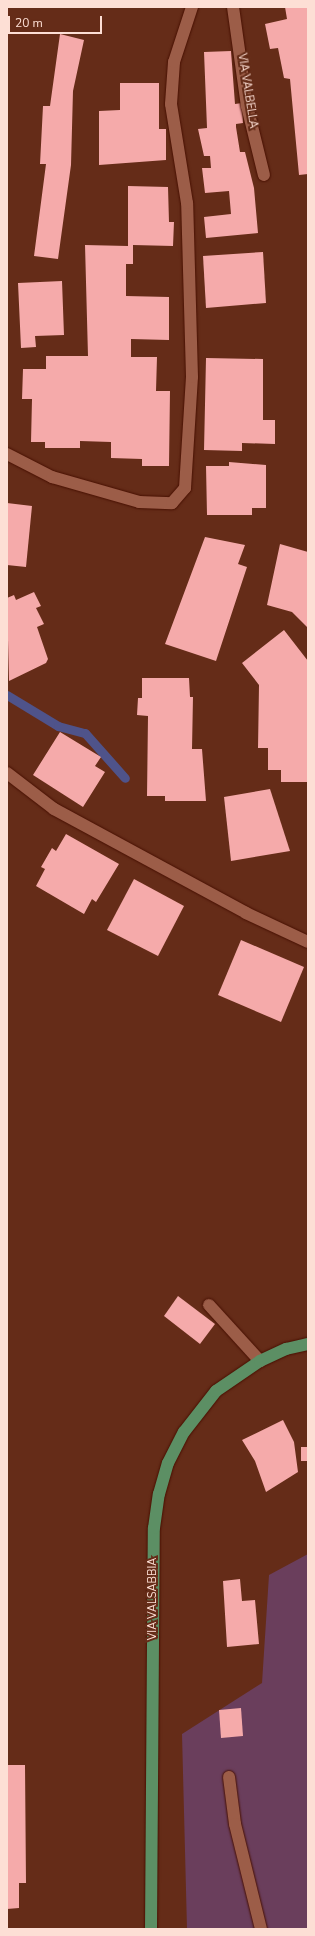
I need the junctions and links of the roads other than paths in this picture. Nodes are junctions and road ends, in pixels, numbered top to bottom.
1 (192, 7) edge
2 (233, 7) edge
3 (264, 175) dead end
4 (7, 454) edge
5 (7, 773) edge
6 (308, 942) edge
7 (208, 1305) dead end
8 (308, 1344) edge
9 (260, 1361) junction
10 (229, 1777) dead end
11 (151, 1929) edge
12 (261, 1929) edge

1 - 4 street
2 - 3 street, VIA VALBELLA
5 - 6 street
7 - 9 street
8 - 9 main road, VIA VALSABBIA
9 - 11 main road, VIA VALSABBIA
10 - 12 street

